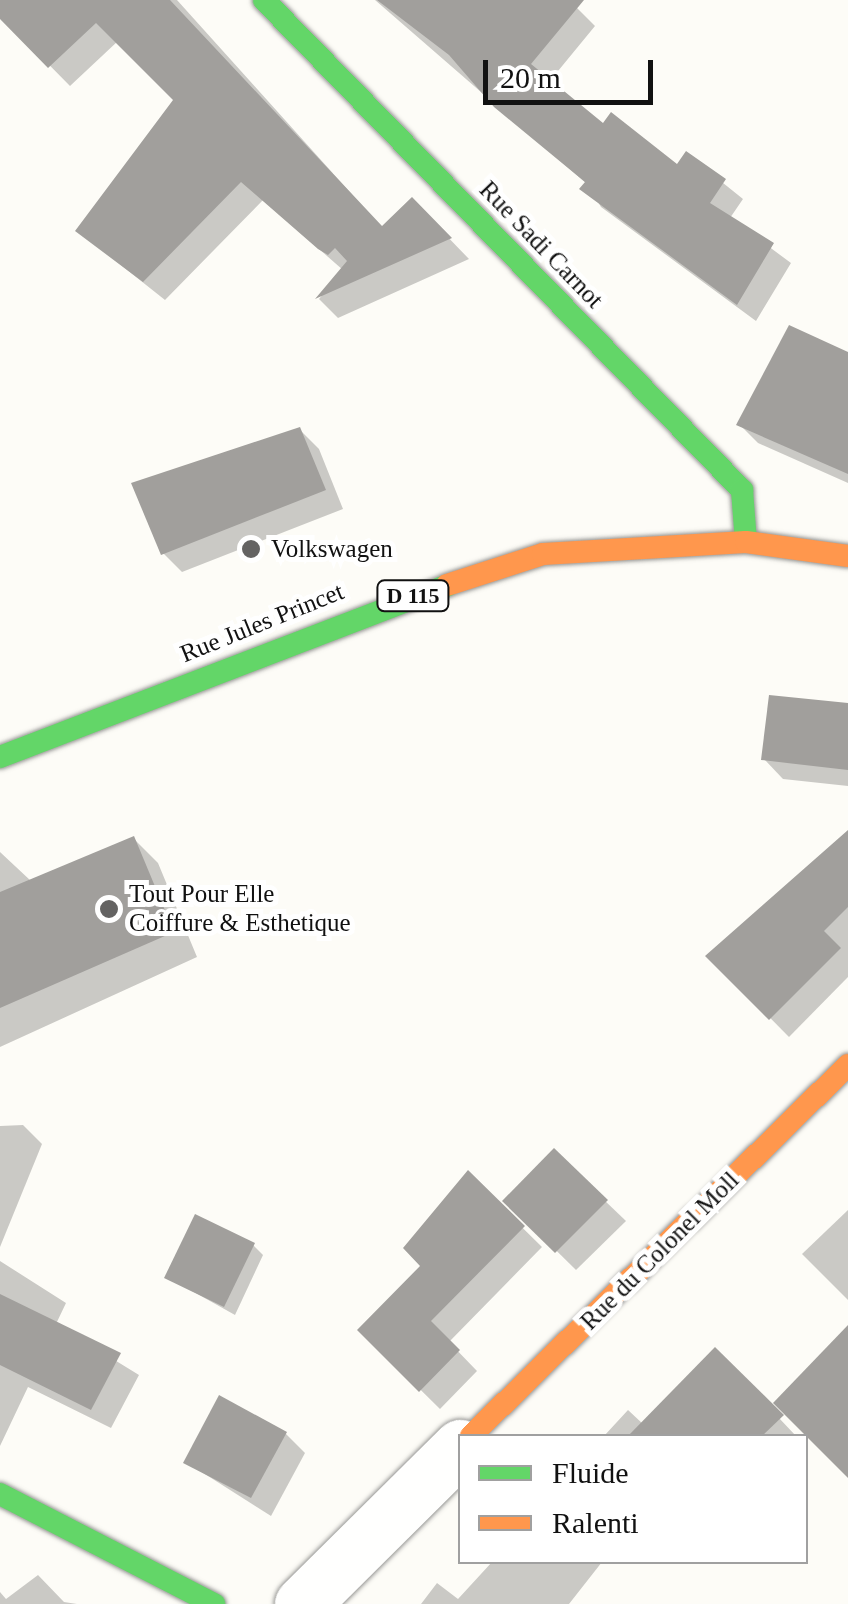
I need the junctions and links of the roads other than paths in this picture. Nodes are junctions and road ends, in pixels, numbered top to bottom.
1 (264, 0) edge
2 (746, 542) junction
3 (848, 556) edge
4 (0, 758) edge
5 (848, 1065) edge
6 (474, 1434) edge
7 (458, 1449) edge
8 (0, 1494) edge
9 (214, 1604) edge
10 (302, 1604) edge

1 - 2 street, Rue Sadi Carnot
2 - 3 street, Rue Jules Princet / D 115
2 - 4 street, Rue Jules Princet / D 115
5 - 6 street, Rue du Colonel Moll
7 - 10 street
8 - 9 street

